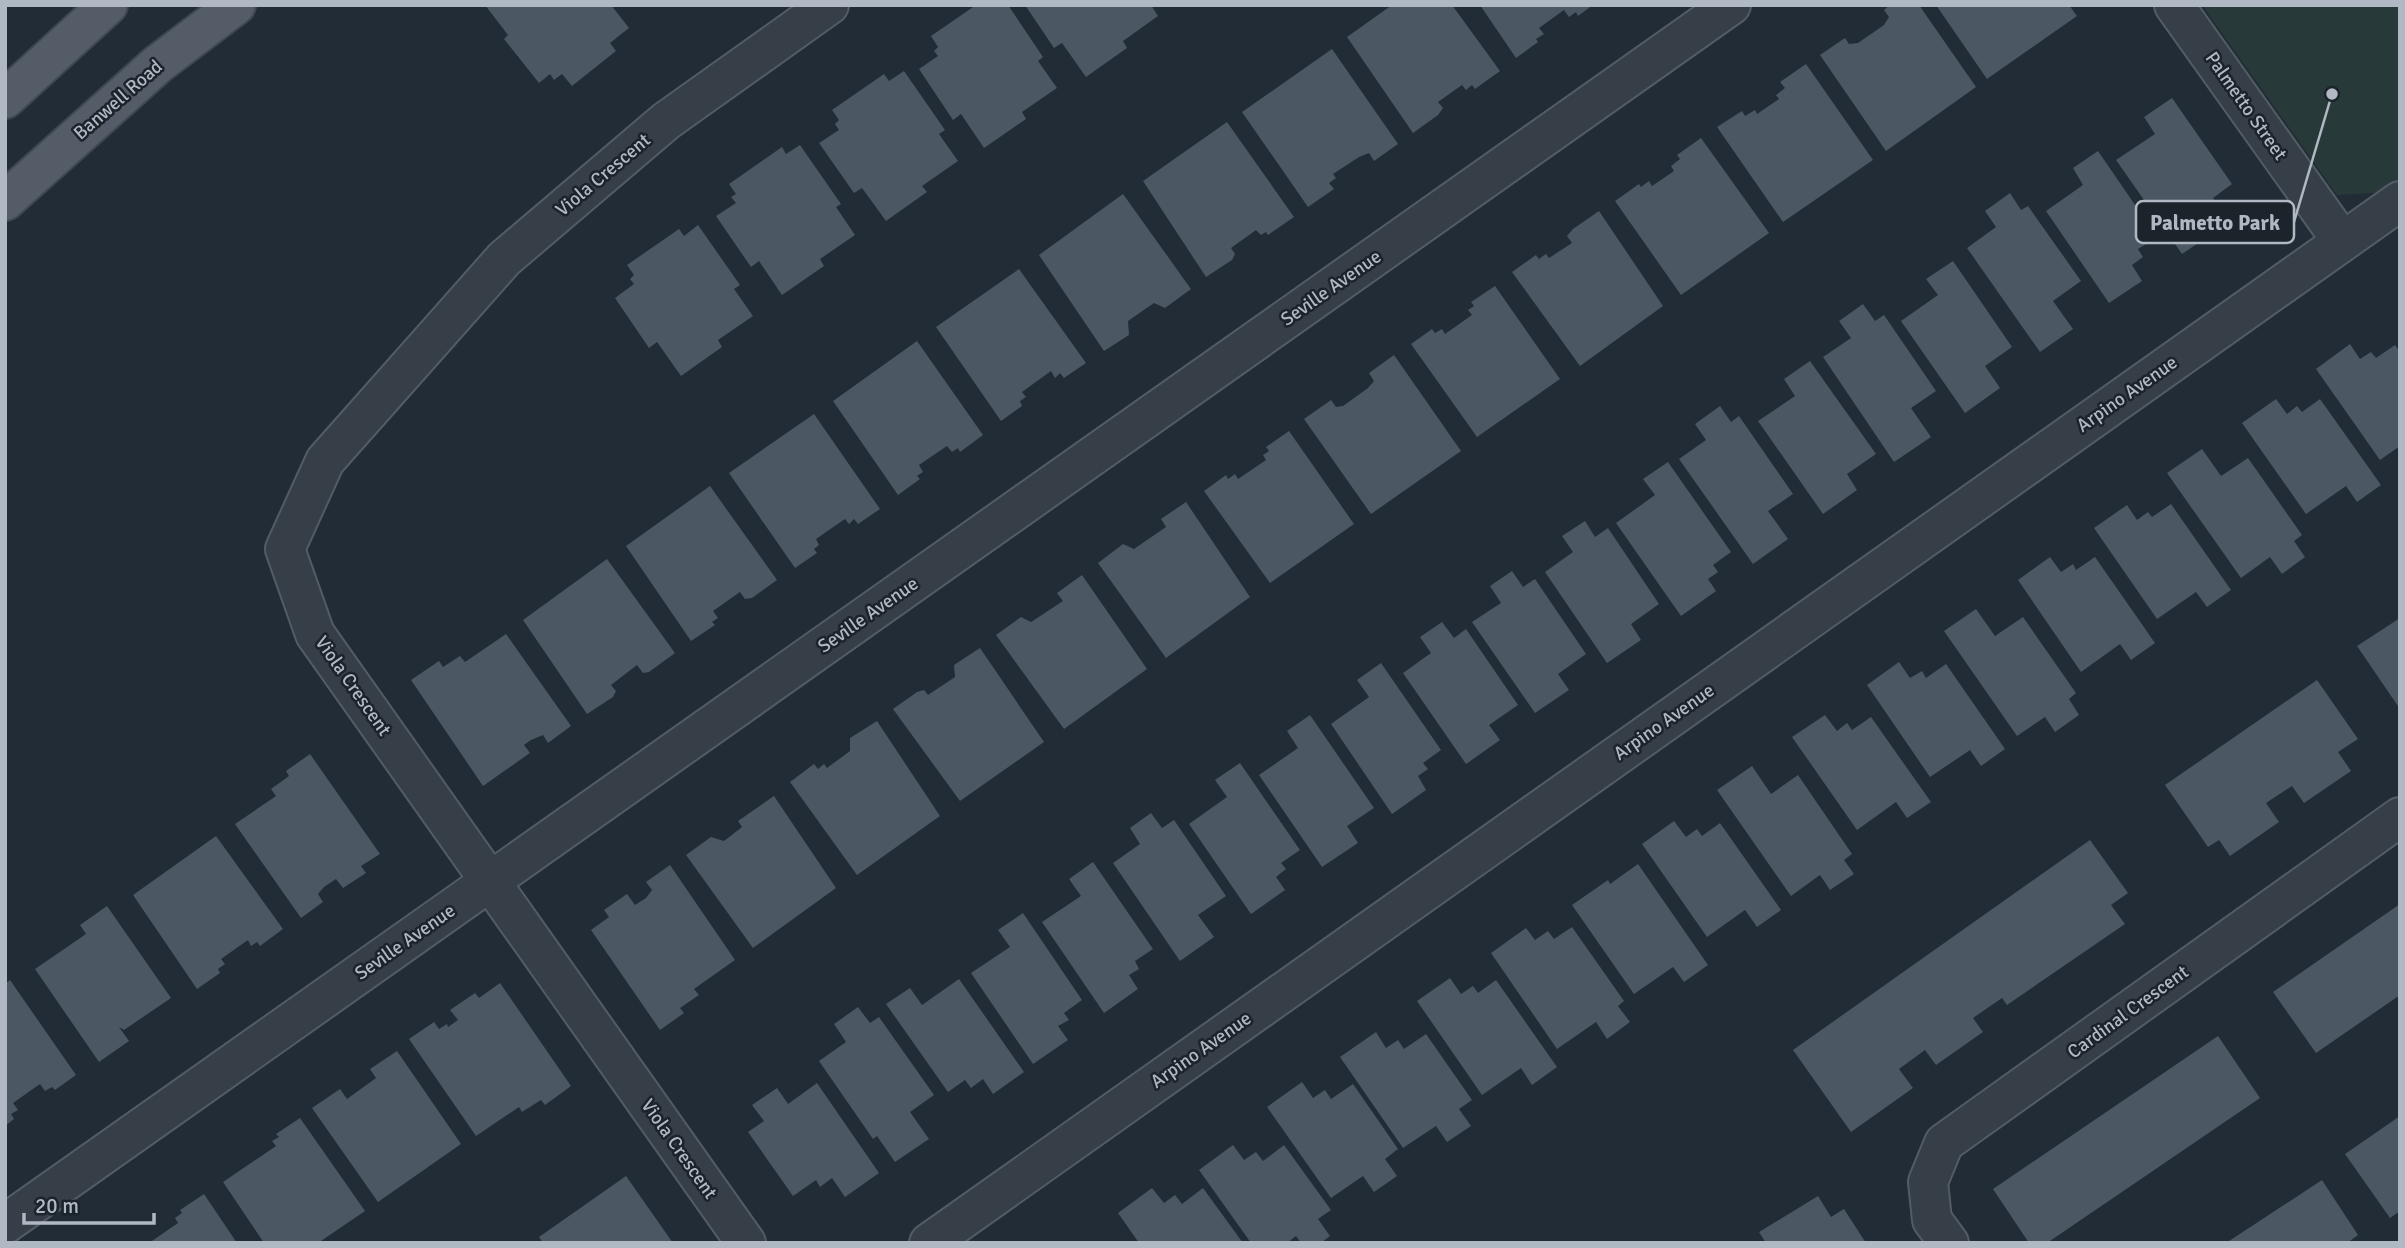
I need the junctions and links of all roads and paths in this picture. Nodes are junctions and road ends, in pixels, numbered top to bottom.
1 (108, 5) edge
2 (236, 5) edge
3 (829, 5) edge
4 (1731, 5) edge
5 (2174, 5) edge
6 (5, 99) edge
7 (5, 201) edge
8 (2400, 201) edge
9 (2342, 242) junction
10 (2400, 817) edge
11 (490, 881) junction
12 (5, 1224) edge
13 (746, 1243) edge
14 (929, 1243) edge
15 (1949, 1243) edge

1 - 6 main road
2 - 7 main road, Banwell Road
3 - 11 street, Viola Crescent
4 - 11 street, Seville Avenue
5 - 9 street, Palmetto Street
8 - 9 street, Arpino Avenue
9 - 14 street, Arpino Avenue
10 - 15 street, Cardinal Crescent
11 - 12 street, Seville Avenue
11 - 13 street, Viola Crescent

